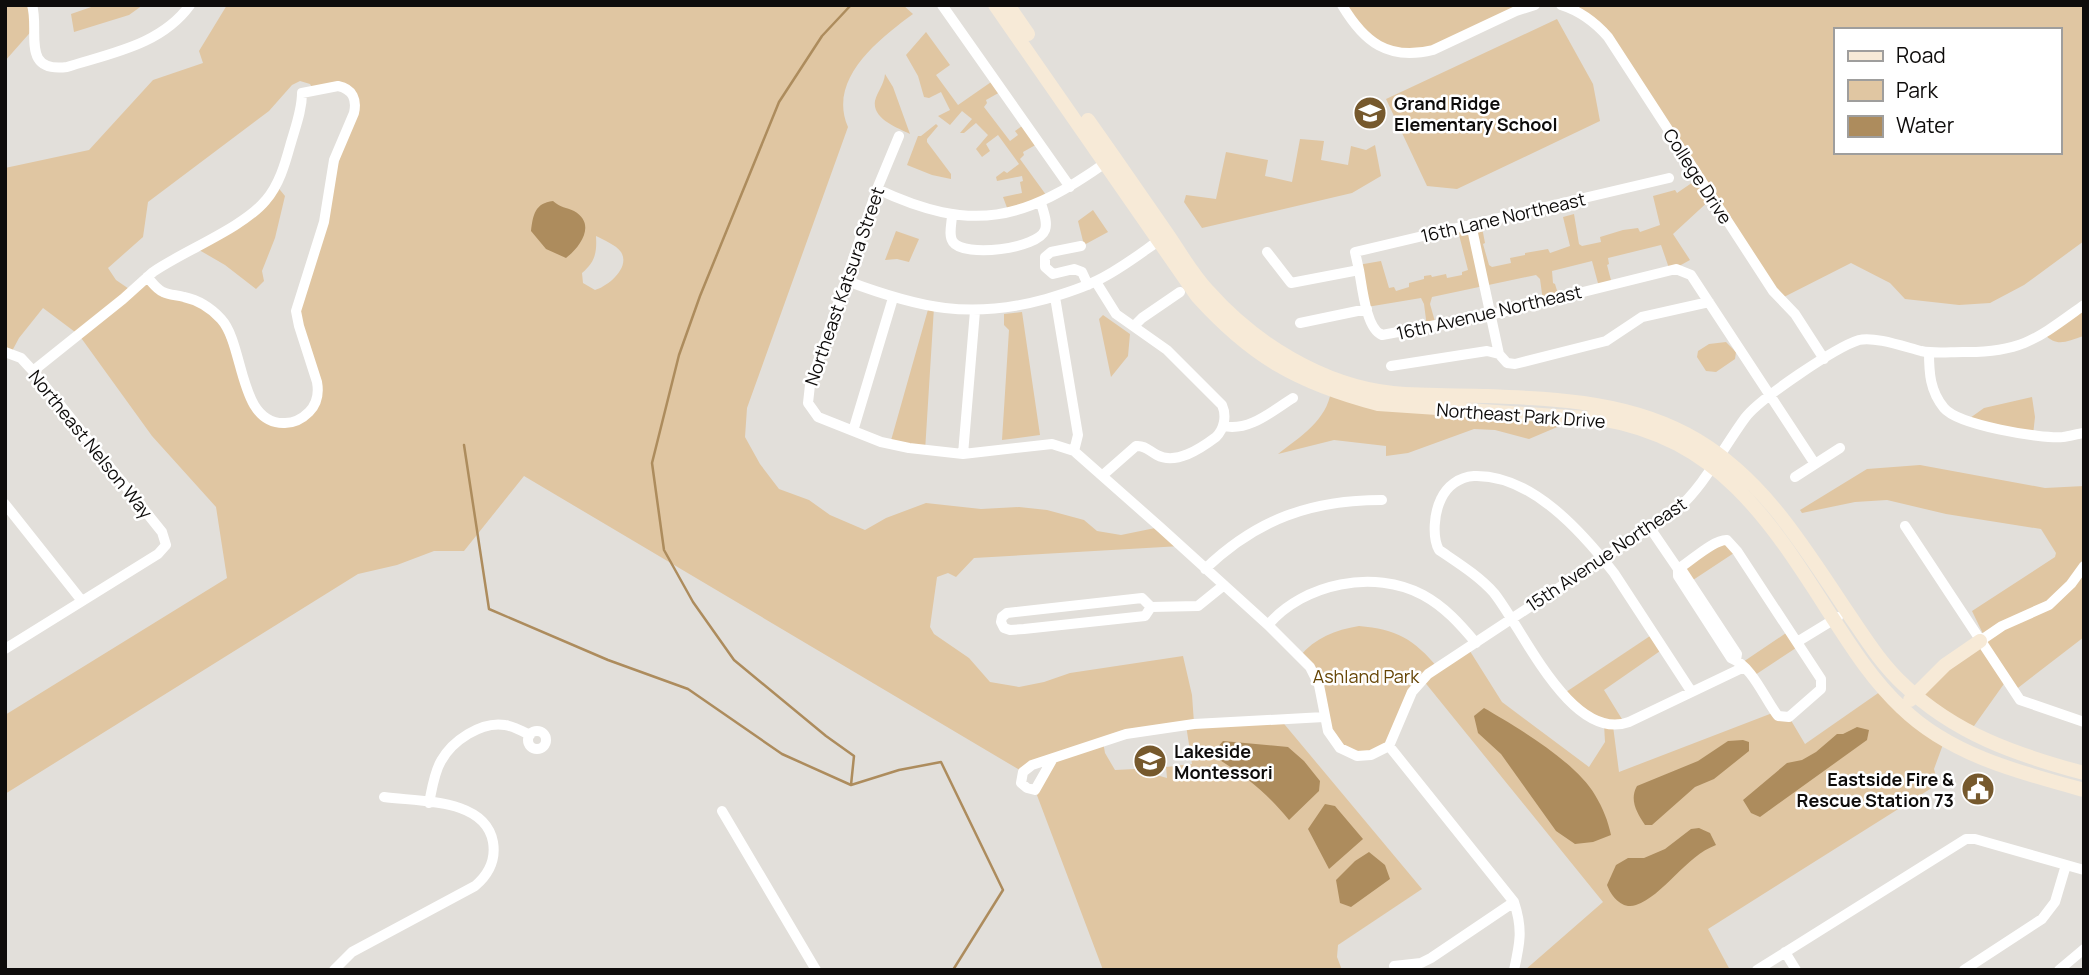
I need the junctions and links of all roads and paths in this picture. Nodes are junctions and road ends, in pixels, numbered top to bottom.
1 (32, 5) edge
2 (190, 5) edge
3 (942, 5) edge
4 (995, 5) edge
5 (1008, 5) edge
6 (1342, 5) edge
7 (1535, 5) edge
8 (1560, 5) edge
9 (899, 136) dead end
10 (1110, 160) junction
11 (1669, 178) dead end
12 (1070, 187) junction
13 (877, 189) junction
14 (1041, 203) junction
15 (952, 215) junction
16 (1471, 224) junction
17 (1163, 238) junction
18 (1081, 246) dead end
19 (1267, 252) dead end
20 (1359, 270) junction
21 (147, 277) junction
22 (847, 281) junction
23 (1092, 283) junction
24 (1180, 292) dead end
25 (1055, 297) junction
26 (892, 298) junction
27 (1709, 302) junction
28 (2084, 305) edge
29 (1367, 309) junction
30 (975, 311) junction
31 (1490, 315) junction
32 (1300, 323) dead end
33 (1134, 326) junction
34 (5, 352) edge
35 (1929, 352) junction
36 (1499, 354) junction
37 (1824, 359) junction
38 (1391, 366) dead end
39 (33, 371) junction
40 (1770, 395) junction
41 (1293, 398) dead end
42 (1223, 426) junction
43 (853, 431) junction
44 (2084, 433) edge
45 (1840, 448) dead end
46 (1074, 451) junction
47 (963, 454) junction
48 (1715, 461) junction
49 (1815, 464) junction
50 (1103, 475) junction
51 (1795, 477) dead end
52 (1382, 500) dead end
53 (5, 504) edge
54 (1905, 526) dead end
55 (1650, 528) junction
56 (1603, 558) junction
57 (2084, 566) edge
58 (1205, 569) junction
59 (1678, 569) junction
60 (1224, 585) junction
61 (82, 601) junction
62 (1151, 607) junction
63 (1847, 611) junction
64 (1512, 618) junction
65 (1834, 619) junction
66 (1268, 625) junction
67 (1797, 642) junction
68 (1980, 642) junction
69 (1476, 643) junction
70 (5, 649) edge
71 (1739, 664) junction
72 (1691, 691) junction
73 (1914, 695) junction
74 (1902, 709) junction
75 (1324, 717) junction
76 (2084, 722) edge
77 (530, 735) dead end
78 (1389, 746) junction
79 (1052, 760) dead end
80 (2084, 773) edge
81 (2084, 790) edge
82 (384, 797) dead end
83 (429, 803) junction
84 (722, 811) dead end
85 (2066, 865) junction
86 (2084, 870) edge
87 (1514, 902) junction
88 (2084, 949) edge
89 (1785, 952) junction
90 (1394, 966) dead end
91 (334, 970) edge
92 (816, 970) edge
93 (1514, 970) edge
94 (1757, 970) edge
95 (1796, 970) edge
96 (1964, 970) edge
97 (2059, 970) edge

1 - 2 street
3 - 12 street
4 - 10 street, Northeast Park Drive
5 - 10 street, Northeast Park Drive
6 - 7 street
8 - 37 street, College Drive
9 - 13 street, Northeast Katsura Street
10 - 12 street
10 - 17 street, Northeast Park Drive
11 - 16 street, 16th Lane Northeast
12 - 14 street
13 - 15 street
13 - 22 street, Northeast Katsura Street
14 - 15 street
14 - 15 street
16 - 20 street, 16th Lane Northeast
16 - 31 street
17 - 23 street
17 - 48 street, Northeast Park Drive
18 - 23 street
19 - 20 street
20 - 29 street, 16th Avenue Northeast
21 - 21 street
21 - 39 street
22 - 26 street
22 - 43 street, Northeast Katsura Street
23 - 25 street
23 - 33 street
24 - 33 street
25 - 30 street
25 - 46 street
26 - 30 street
26 - 43 street
27 - 31 street, 16th Avenue Northeast
27 - 36 street
27 - 40 street
28 - 35 street, 15th Avenue Northeast
29 - 31 street, 16th Avenue Northeast
29 - 32 street
30 - 47 street
31 - 36 street
33 - 42 street
34 - 39 street, Northeast Nelson Way
35 - 37 street, 15th Avenue Northeast
35 - 44 street
36 - 38 street
37 - 40 street, 15th Avenue Northeast
39 - 61 street, Northeast Nelson Way
40 - 48 street, 15th Avenue Northeast
40 - 49 street
41 - 42 street
42 - 50 street
43 - 47 street, Northeast Katsura Street
45 - 49 street
46 - 47 street, Northeast Katsura Street
46 - 50 street
48 - 55 street, 15th Avenue Northeast
48 - 63 street, Northeast Park Drive
48 - 65 street, Northeast Park Drive
49 - 51 street
50 - 58 street
52 - 58 street
53 - 61 street
54 - 68 street
55 - 56 street, 15th Avenue Northeast
55 - 59 street
56 - 64 street, 15th Avenue Northeast
56 - 64 street
56 - 72 street
57 - 68 street
58 - 60 street
59 - 67 street
59 - 71 street
60 - 62 street
60 - 66 street
61 - 70 street
62 - 62 street
63 - 65 street
63 - 73 street, Northeast Park Drive
64 - 69 street, 15th Avenue Northeast
64 - 72 street
65 - 67 street
65 - 74 street, Northeast Park Drive
66 - 69 street
66 - 75 street
67 - 71 street
68 - 73 street
68 - 76 street
69 - 78 street, 15th Avenue Northeast
71 - 72 street
73 - 74 street
73 - 80 street, Northeast Park Drive
74 - 81 street, Northeast Park Drive
75 - 78 street
75 - 79 street
77 - 83 street
78 - 87 street
82 - 83 street
83 - 91 street
84 - 92 street
85 - 86 street
85 - 89 street
85 - 96 street
87 - 90 street
87 - 93 street
88 - 97 street
89 - 94 street
89 - 95 street

